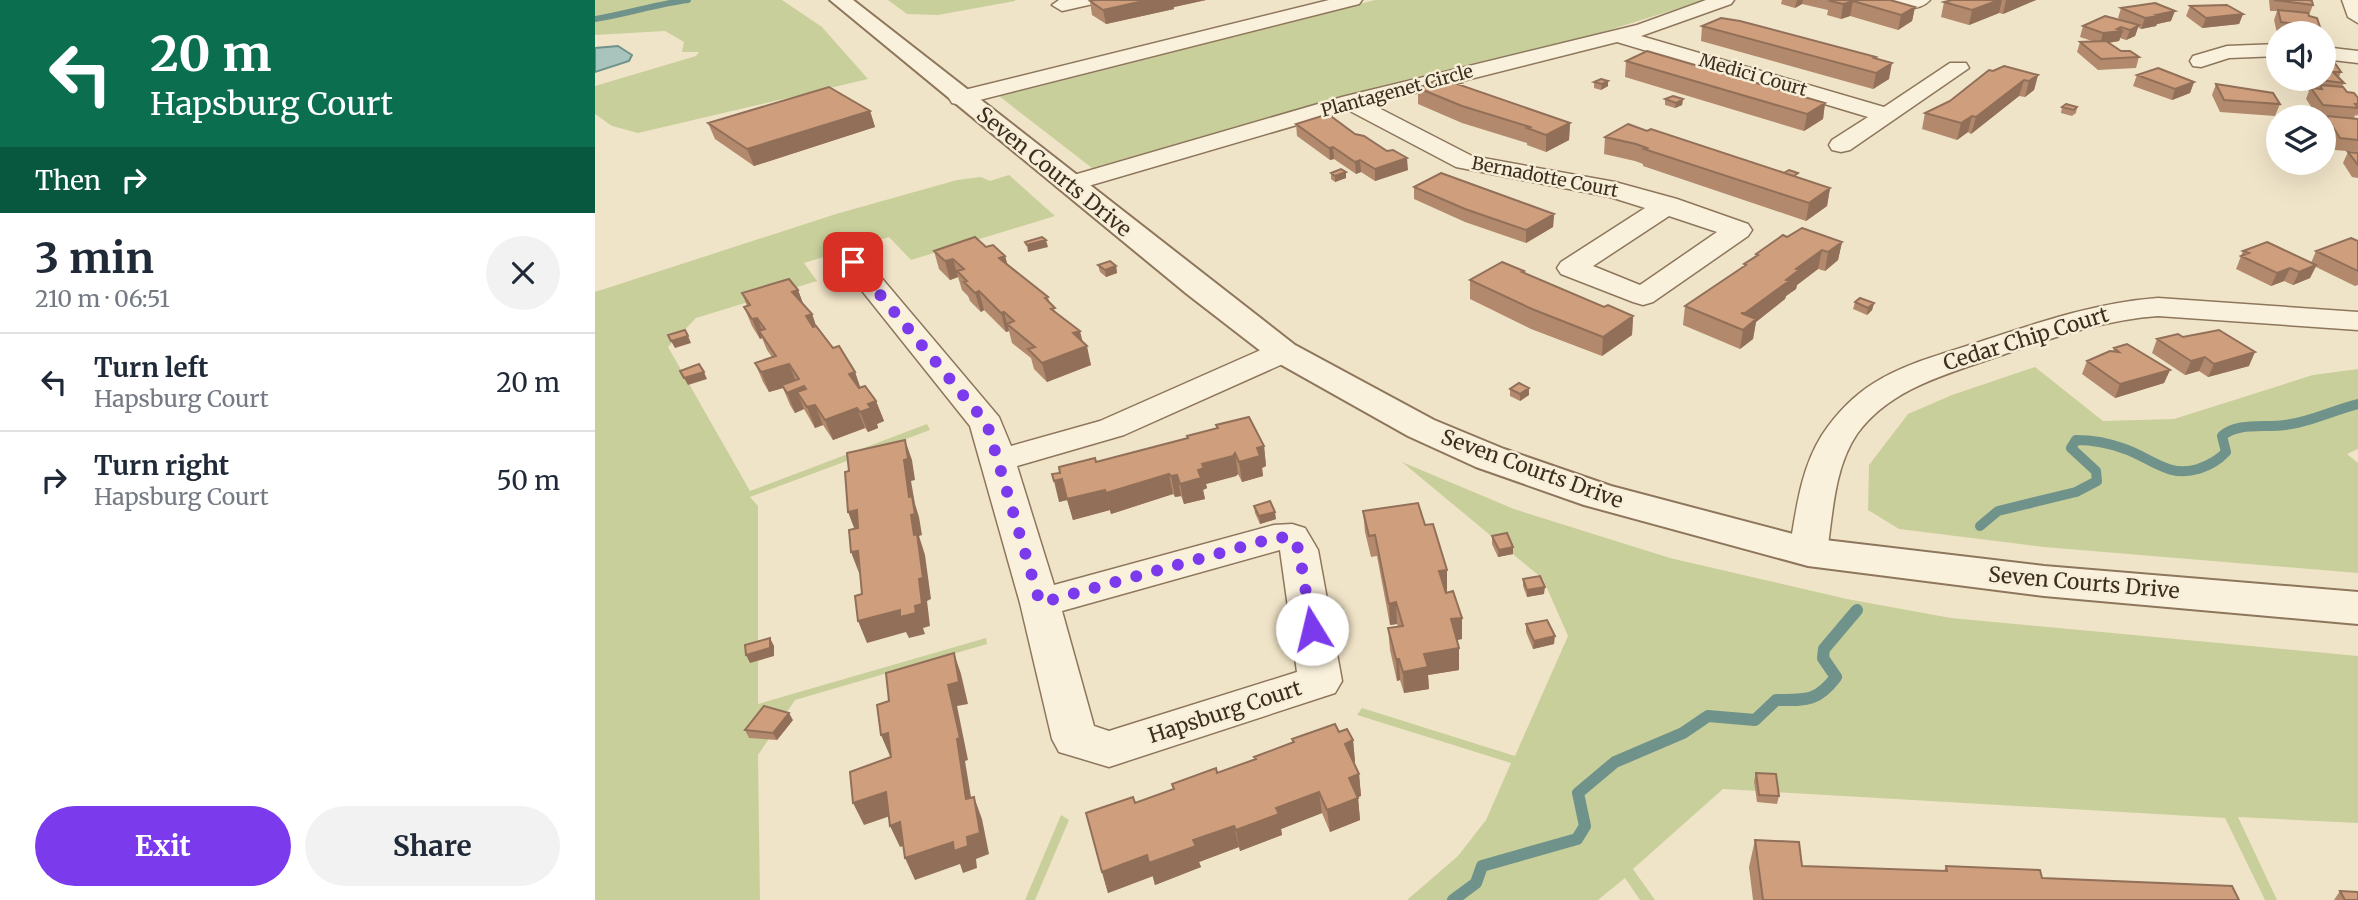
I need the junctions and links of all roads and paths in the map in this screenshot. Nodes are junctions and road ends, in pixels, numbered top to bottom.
1 (840, 0) edge
2 (1086, 0) edge
3 (1724, 0) edge
4 (1889, 0) edge
5 (1920, 0) edge
6 (2352, 0) edge
7 (1342, 1) edge
8 (1062, 5) dead end
9 (2358, 17) edge
10 (1619, 36) junction
11 (2266, 50) edge
12 (2336, 54) edge
13 (2358, 57) edge
14 (2201, 61) dead end
15 (1958, 68) dead end
16 (960, 98) junction
17 (1350, 102) junction
18 (1888, 115) junction
19 (1842, 145) dead end
20 (1069, 184) junction
21 (1668, 205) junction
22 (853, 262) dead end
23 (2358, 321) edge
24 (1283, 352) junction
25 (996, 461) junction
26 (1808, 552) junction
27 (1040, 603) junction
28 (2358, 608) edge

1 - 16 street, Seven Courts Drive
2 - 8 street
3 - 10 street, Plantagenet Circle
4 - 5 street
6 - 9 street
7 - 16 street
10 - 17 street, Plantagenet Circle
10 - 18 street, Medici Court
11 - 14 street
12 - 13 street
15 - 18 street
16 - 20 street, Seven Courts Drive
17 - 20 street, Plantagenet Circle
17 - 21 street, Bernadotte Court
18 - 19 street
20 - 24 street, Seven Courts Drive
21 - 21 street, Bernadotte Court
22 - 25 street, Hapsburg Court
23 - 26 street, Cedar Chip Court
24 - 25 street
24 - 26 street, Seven Courts Drive
25 - 27 street, Hapsburg Court
26 - 28 street, Seven Courts Drive
27 - 27 street, Hapsburg Court

